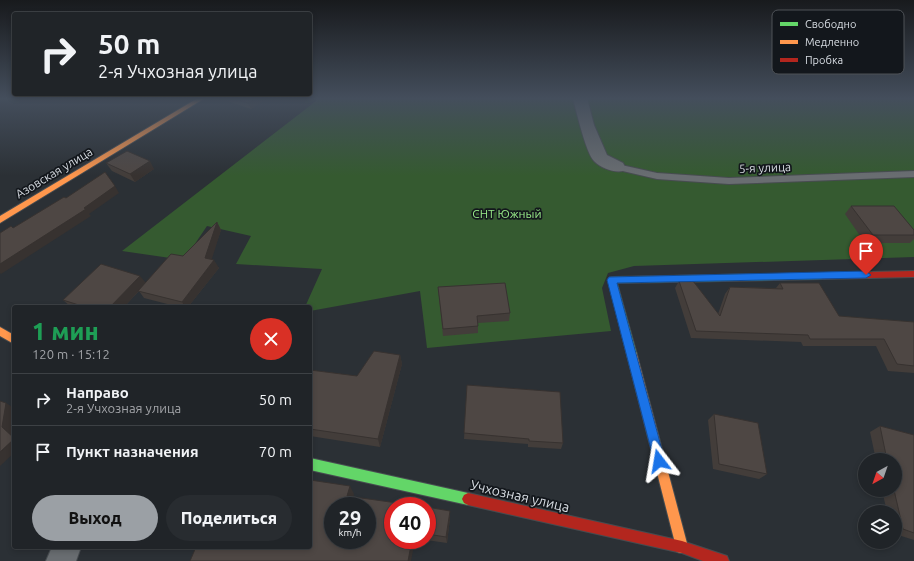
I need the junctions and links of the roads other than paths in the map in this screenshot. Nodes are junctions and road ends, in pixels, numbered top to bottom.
1 (159, 124) edge
2 (587, 124) edge
3 (617, 167) joint
4 (914, 174) edge
5 (0, 220) edge
6 (914, 274) edge
7 (0, 331) edge
8 (12, 339) edge
9 (312, 464) edge
10 (682, 546) junction
11 (66, 549) edge
12 (61, 561) edge
13 (722, 561) edge

1 - 5 street, Азовская улица
2 - 3 street
3 - 4 lane, 5-я улица
6 - 10 street
7 - 8 street
9 - 10 street, Учхозная улица
10 - 13 street, Учхозная улица
11 - 12 street

